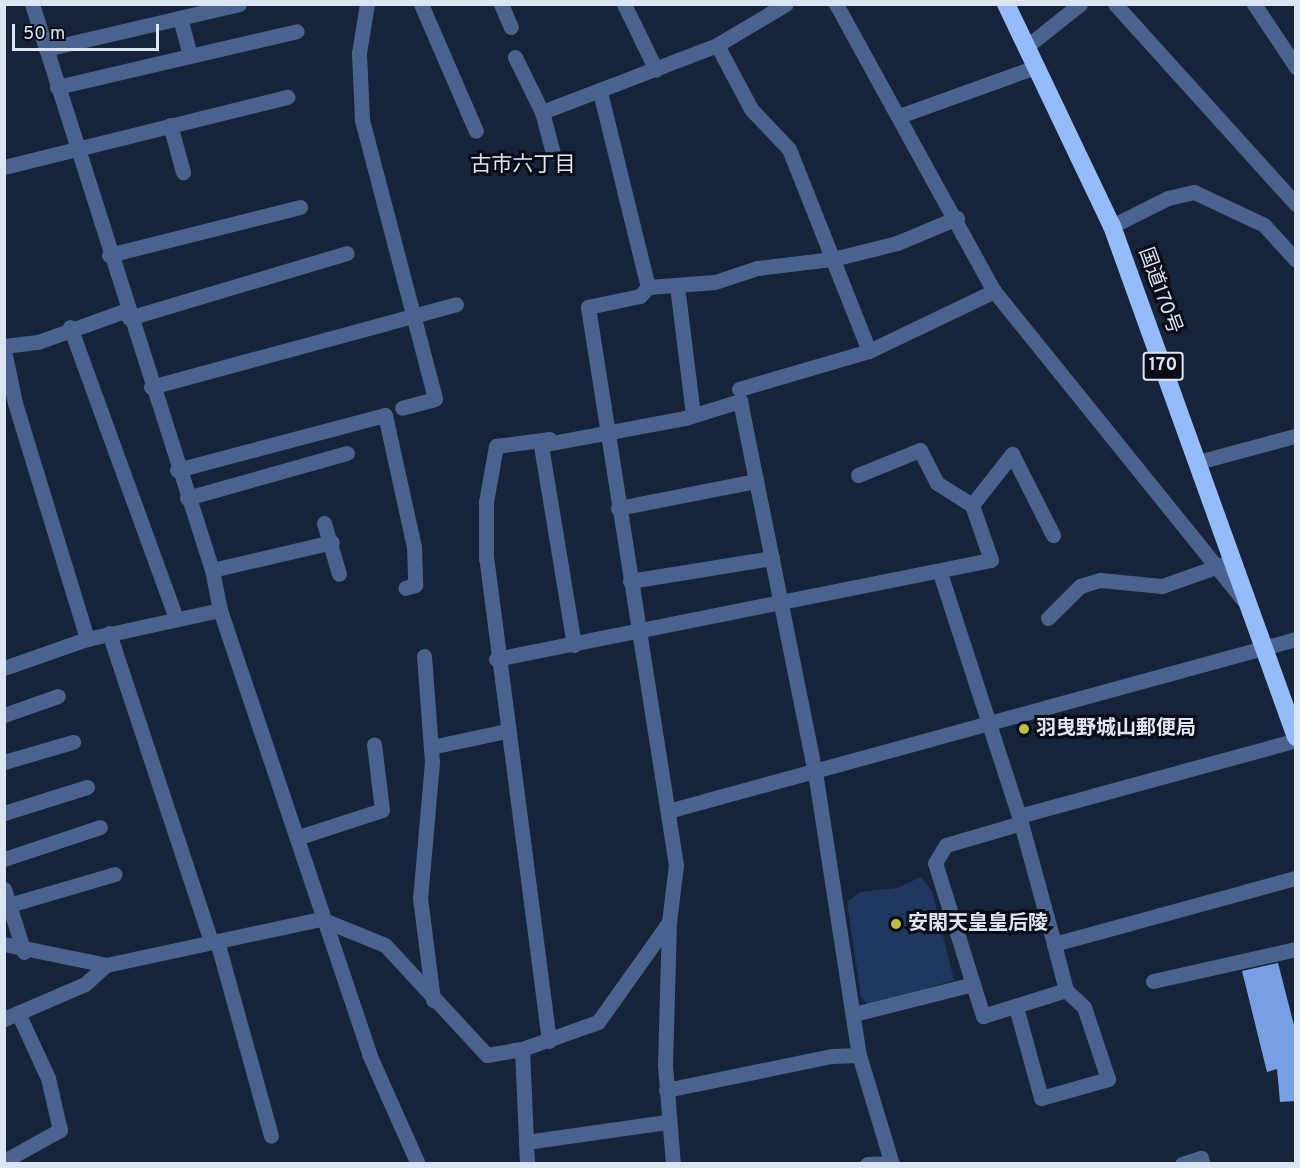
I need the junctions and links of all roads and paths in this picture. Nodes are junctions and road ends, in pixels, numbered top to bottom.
1 (49, 4) edge
2 (239, 4) edge
3 (367, 4) edge
4 (421, 4) edge
5 (501, 4) edge
6 (624, 4) edge
7 (786, 4) edge
8 (837, 4) edge
9 (1006, 4) edge
10 (1080, 4) edge
11 (1115, 4) edge
12 (1254, 4) edge
13 (33, 6) edge
14 (180, 18) junction
15 (512, 27) dead end
16 (297, 30) dead end
17 (717, 45) junction
18 (1026, 47) junction
19 (46, 49) junction
20 (190, 56) junction
21 (515, 57) dead end
22 (1035, 67) junction
23 (1296, 68) edge
24 (656, 70) junction
25 (57, 87) junction
26 (600, 92) junction
27 (287, 98) dead end
28 (542, 112) junction
29 (902, 115) junction
30 (170, 124) junction
31 (476, 131) dead end
32 (76, 146) junction
33 (553, 153) dead end
34 (4, 167) edge
35 (183, 172) dead end
36 (1296, 204) edge
37 (300, 207) dead end
38 (957, 218) junction
39 (1112, 226) junction
40 (347, 253) dead end
41 (110, 255) junction
42 (833, 259) junction
43 (1296, 260) edge
44 (677, 286) junction
45 (648, 287) junction
46 (994, 291) junction
47 (456, 304) dead end
48 (128, 314) junction
49 (413, 314) junction
50 (70, 327) junction
51 (4, 346) edge
52 (4, 350) edge
53 (869, 351) junction
54 (151, 387) junction
55 (739, 389) dead end
56 (402, 408) dead end
57 (693, 415) junction
58 (606, 431) junction
59 (1295, 436) edge
60 (553, 439) junction
61 (347, 453) dead end
62 (1198, 462) junction
63 (177, 470) junction
64 (858, 475) dead end
65 (756, 481) junction
66 (187, 498) junction
67 (972, 505) junction
68 (618, 508) junction
69 (324, 523) dead end
70 (1053, 535) dead end
71 (332, 542) junction
72 (772, 558) junction
73 (1216, 564) junction
74 (1237, 564) junction
75 (212, 570) junction
76 (940, 573) junction
77 (339, 574) dead end
78 (630, 581) junction
79 (405, 588) dead end
80 (781, 604) junction
81 (220, 610) junction
82 (1251, 610) junction
83 (1048, 618) dead end
84 (176, 619) junction
85 (109, 633) junction
86 (638, 634) junction
87 (87, 639) junction
88 (1296, 639) edge
89 (574, 645) junction
90 (1263, 649) junction
91 (424, 656) dead end
92 (496, 659) junction
93 (4, 668) edge
94 (58, 696) dead end
95 (4, 715) edge
96 (986, 725) junction
97 (506, 731) junction
98 (1296, 739) edge
99 (72, 741) dead end
100 (374, 744) dead end
101 (431, 747) junction
102 (4, 762) edge
103 (815, 772) junction
104 (87, 787) dead end
105 (668, 811) junction
106 (4, 813) edge
107 (1020, 819) junction
108 (100, 827) dead end
109 (299, 837) junction
110 (4, 859) edge
111 (115, 874) dead end
112 (1296, 878) edge
113 (4, 890) edge
114 (9, 905) junction
115 (326, 921) junction
116 (669, 922) junction
117 (214, 941) junction
118 (4, 944) edge
119 (1054, 944) junction
120 (1296, 949) edge
121 (24, 952) junction
122 (106, 965) junction
123 (1153, 981) dead end
124 (973, 984) junction
125 (1066, 990) junction
126 (433, 1000) junction
127 (1016, 1007) junction
128 (854, 1014) junction
129 (11, 1016) edge
130 (549, 1041) junction
131 (522, 1049) junction
132 (859, 1055) junction
133 (666, 1090) junction
134 (668, 1122) junction
135 (271, 1136) dead end
136 (526, 1142) junction
137 (4, 1161) edge
138 (892, 1163) edge
139 (418, 1164) edge
140 (527, 1164) edge
141 (673, 1164) edge
142 (867, 1164) edge
143 (1182, 1164) edge
144 (1203, 1164) edge

1 - 13 street
2 - 14 street
3 - 49 street
4 - 31 street
5 - 15 street
6 - 24 street
7 - 17 street
8 - 29 street
9 - 18 highway, 国道170号 / 170
10 - 18 street
11 - 36 street
12 - 23 street
13 - 19 street
14 - 19 street
14 - 20 street
16 - 20 street
17 - 24 street
17 - 42 street
18 - 22 highway, 国道170号 / 170
19 - 25 street
20 - 25 street
21 - 28 street
22 - 29 street
22 - 39 highway, 国道170号 / 170
24 - 26 street
25 - 32 street
26 - 28 street
26 - 45 street
27 - 30 street
28 - 33 street
29 - 38 street
30 - 32 street
30 - 35 street
32 - 34 street
32 - 41 street
37 - 41 street
38 - 42 street
38 - 46 street
39 - 43 street
39 - 62 highway, 国道170号 / 170
40 - 48 street
41 - 48 street
42 - 44 street
42 - 53 street
44 - 45 street
44 - 57 street
45 - 58 street
46 - 53 street
46 - 73 street
47 - 49 street
48 - 50 street
48 - 54 street
49 - 54 street
49 - 56 street
50 - 51 street
50 - 84 street
52 - 87 street
53 - 55 street
54 - 63 street
57 - 58 street
57 - 65 street
58 - 60 street
58 - 68 street
59 - 62 street
60 - 89 street
60 - 92 street
61 - 66 street
62 - 74 highway, 国道170号 / 170
63 - 66 street
63 - 79 street
64 - 67 street
65 - 68 street
65 - 72 street
66 - 75 street
67 - 70 street
67 - 76 street
68 - 78 street
69 - 71 street
71 - 75 street
71 - 77 street
72 - 78 street
72 - 80 street
73 - 74 street
73 - 82 street
73 - 83 street
74 - 82 highway, 国道170号 / 170
75 - 81 street
76 - 80 street
76 - 96 street
78 - 86 street
80 - 86 street
80 - 103 street
81 - 84 street
81 - 109 street
82 - 90 highway, 国道170号 / 170
84 - 85 street
85 - 87 street
85 - 117 street
86 - 89 street
86 - 105 street
87 - 93 street
88 - 90 street
89 - 92 street
90 - 96 street
90 - 98 highway, 国道170号 / 170
91 - 101 street
92 - 97 street
94 - 95 street
96 - 103 street
96 - 107 street
97 - 101 street
97 - 130 street
98 - 107 street
99 - 102 street
100 - 109 street
101 - 126 street
103 - 105 street
103 - 128 street
104 - 106 street
105 - 116 street
107 - 119 street
107 - 124 street
108 - 110 street
109 - 115 street
111 - 114 street
112 - 119 street
113 - 114 street
114 - 121 street
115 - 117 street
115 - 126 street
115 - 139 street
116 - 130 street
116 - 133 street
117 - 122 street
117 - 135 street
118 - 121 street
119 - 125 street
120 - 123 street
121 - 122 street
122 - 129 street
124 - 127 street
124 - 128 street
125 - 127 street
125 - 127 street
126 - 131 street
128 - 132 street
129 - 137 street
130 - 131 street
131 - 136 street
132 - 133 street
132 - 138 street
133 - 134 street
134 - 136 street
134 - 141 street
136 - 140 street
138 - 142 street
143 - 144 street

